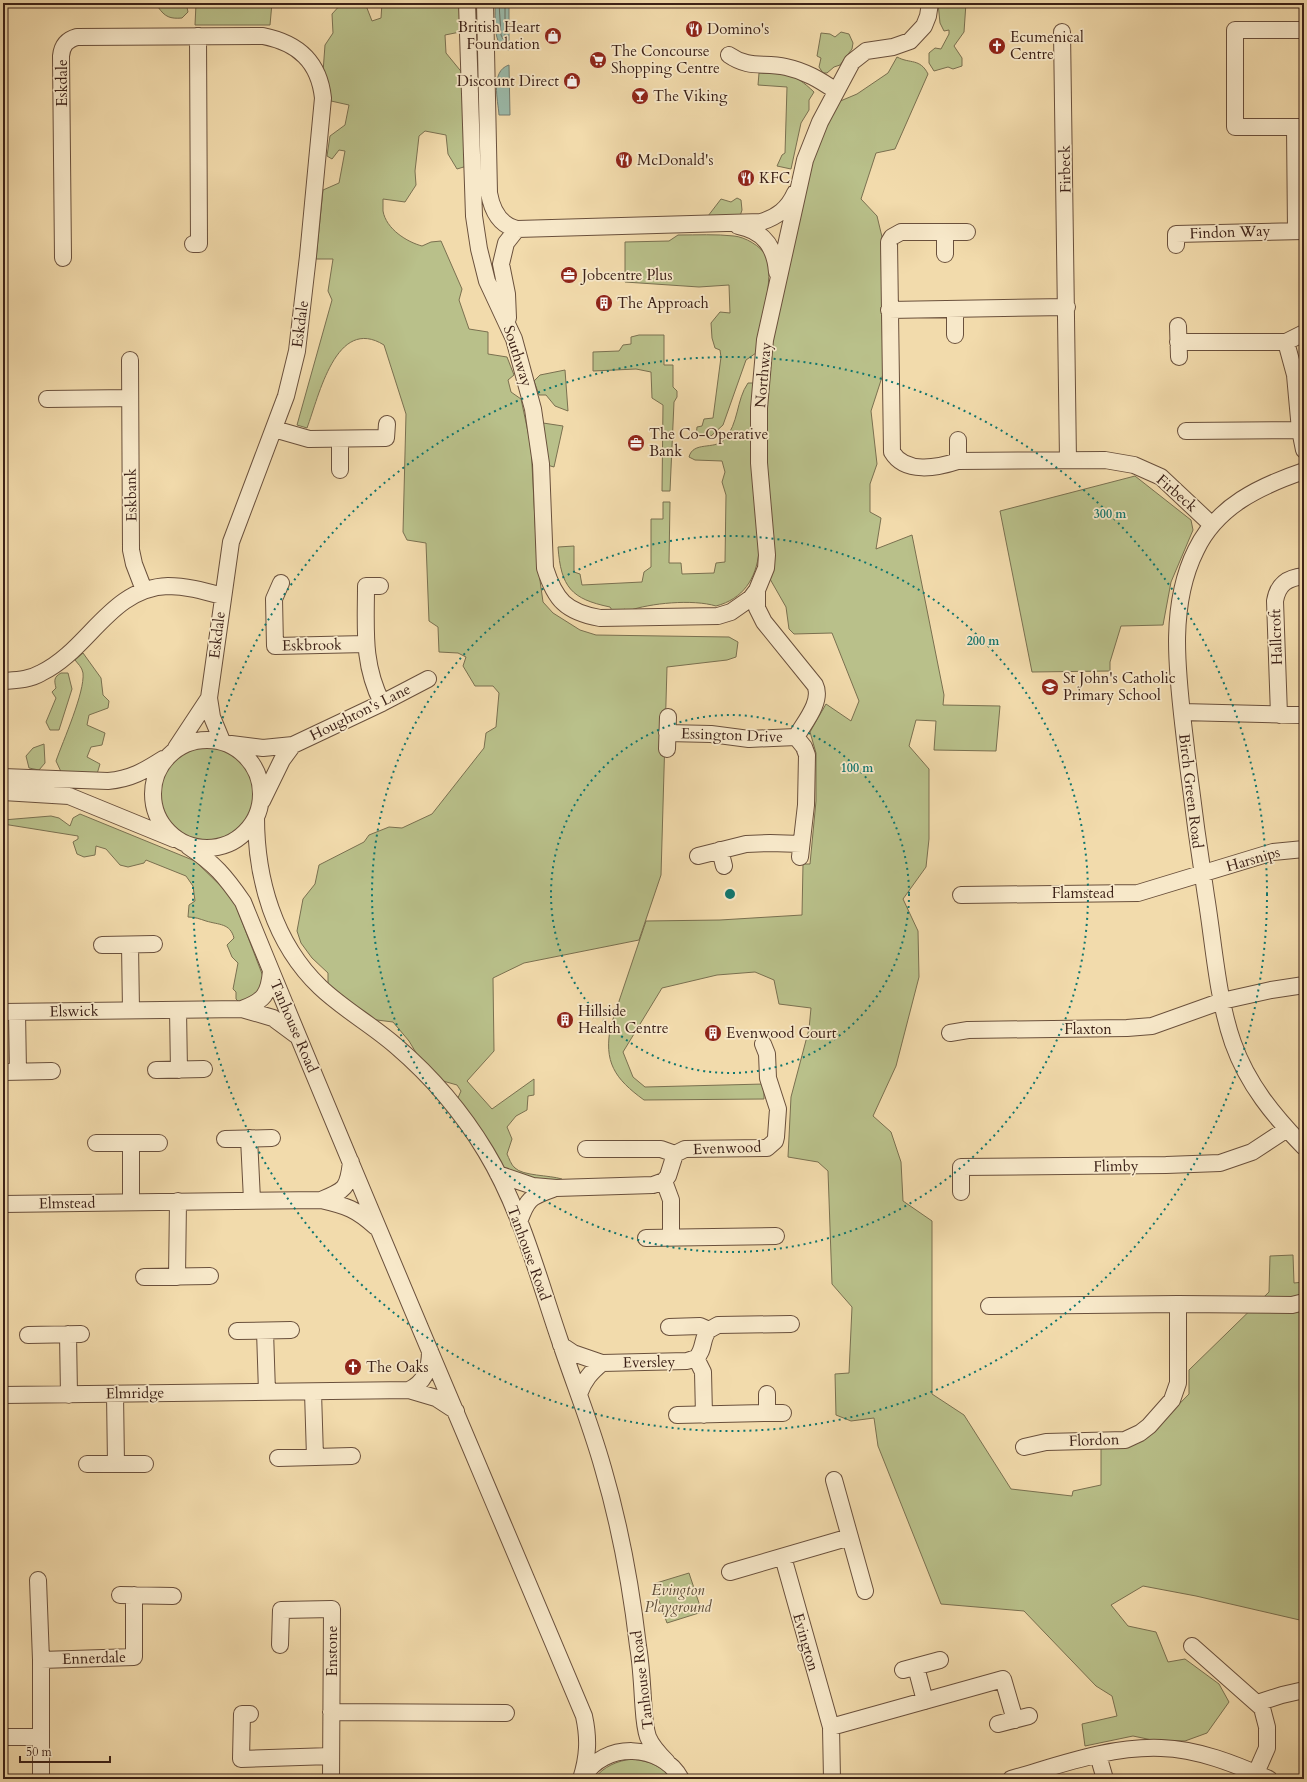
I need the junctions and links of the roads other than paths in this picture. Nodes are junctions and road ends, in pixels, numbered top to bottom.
1 (468, 3) edge
2 (485, 3) edge
3 (930, 3) edge
4 (1304, 30) edge
5 (1062, 32) dead end
6 (198, 36) junction
7 (729, 55) dead end
8 (836, 91) junction
9 (1300, 127) edge
10 (800, 182) junction
11 (727, 224) junction
12 (518, 229) junction
13 (1300, 231) edge
14 (945, 232) junction
15 (967, 232) dead end
16 (193, 244) dead end
17 (1176, 245) dead end
18 (946, 254) dead end
19 (63, 258) dead end
20 (778, 280) junction
21 (1067, 307) junction
22 (955, 309) junction
23 (890, 310) junction
24 (509, 325) junction
25 (1178, 326) dead end
26 (1304, 334) edge
27 (955, 335) dead end
28 (1286, 342) junction
29 (130, 360) dead end
30 (130, 398) junction
31 (47, 399) dead end
32 (387, 424) dead end
33 (274, 430) junction
34 (1302, 430) edge
35 (1186, 431) dead end
36 (340, 439) junction
37 (958, 440) dead end
38 (1304, 450) edge
39 (1068, 460) junction
40 (958, 461) junction
41 (340, 470) dead end
42 (1304, 471) edge
43 (1212, 525) junction
44 (1304, 576) edge
45 (281, 583) dead end
46 (380, 586) dead end
47 (144, 590) junction
48 (757, 590) junction
49 (222, 596) junction
50 (731, 612) junction
51 (665, 617) joint
52 (764, 622) junction
53 (366, 644) junction
54 (428, 679) dead end
55 (3, 681) edge
56 (209, 698) junction
57 (382, 704) junction
58 (1182, 712) junction
59 (1279, 715) junction
60 (1304, 715) edge
61 (668, 717) dead end
62 (667, 733) junction
63 (796, 737) junction
64 (225, 742) junction
65 (292, 745) junction
66 (667, 749) dead end
67 (170, 753) junction
68 (3, 777) edge
69 (3, 792) edge
70 (258, 812) junction
71 (184, 843) junction
72 (1304, 849) edge
73 (720, 850) junction
74 (698, 856) dead end
75 (724, 866) dead end
76 (1203, 874) junction
77 (961, 895) dead end
78 (154, 944) dead end
79 (102, 945) dead end
80 (130, 945) junction
81 (271, 971) junction
82 (1304, 985) edge
83 (1222, 1001) junction
84 (242, 1009) junction
85 (131, 1010) junction
86 (178, 1010) junction
87 (10, 1012) edge
88 (950, 1033) dead end
89 (299, 1039) junction
90 (763, 1044) dead end
91 (204, 1069) dead end
92 (156, 1070) dead end
93 (179, 1070) junction
94 (11, 1071) edge
95 (52, 1071) dead end
96 (1287, 1129) junction
97 (250, 1138) junction
98 (272, 1138) dead end
99 (225, 1139) dead end
100 (96, 1143) dead end
101 (131, 1143) junction
102 (159, 1143) dead end
103 (1304, 1147) edge
104 (586, 1149) dead end
105 (675, 1154) junction
106 (352, 1161) junction
107 (498, 1174) junction
108 (664, 1181) junction
109 (556, 1188) junction
110 (961, 1192) dead end
111 (252, 1200) junction
112 (321, 1200) junction
113 (131, 1202) junction
114 (178, 1202) junction
115 (3, 1204) edge
116 (519, 1222) junction
117 (377, 1228) junction
118 (776, 1236) dead end
119 (646, 1238) dead end
120 (671, 1238) junction
121 (210, 1276) dead end
122 (144, 1277) dead end
123 (177, 1277) junction
124 (1304, 1302) edge
125 (1178, 1304) junction
126 (989, 1306) dead end
127 (791, 1324) dead end
128 (669, 1327) dead end
129 (291, 1330) dead end
130 (709, 1330) junction
131 (237, 1331) dead end
132 (265, 1331) junction
133 (28, 1335) dead end
134 (561, 1345) junction
135 (430, 1349) junction
136 (696, 1358) junction
137 (602, 1363) junction
138 (409, 1390) junction
139 (267, 1392) junction
140 (314, 1392) junction
141 (69, 1394) junction
142 (115, 1394) junction
143 (579, 1394) junction
144 (766, 1394) dead end
145 (3, 1395) edge
146 (456, 1411) junction
147 (677, 1415) dead end
148 (704, 1415) junction
149 (1024, 1448) dead end
150 (352, 1456) dead end
151 (315, 1457) junction
152 (278, 1458) dead end
153 (87, 1464) dead end
154 (116, 1464) junction
155 (146, 1464) dead end
156 (834, 1480) dead end
157 (850, 1537) junction
158 (784, 1556) junction
159 (730, 1572) dead end
160 (38, 1580) dead end
161 (865, 1591) dead end
162 (173, 1596) dead end
163 (280, 1645) dead end
164 (1192, 1646) dead end
165 (41, 1660) junction
166 (940, 1660) dead end
167 (1304, 1690) edge
168 (925, 1701) junction
169 (1257, 1703) junction
170 (331, 1712) junction
171 (506, 1713) dead end
172 (250, 1714) dead end
173 (998, 1724) dead end
174 (831, 1727) junction
175 (3, 1737) edge
176 (40, 1737) junction
177 (1098, 1755) junction
178 (331, 1756) junction
179 (667, 1762) junction
180 (1262, 1776) edge
181 (682, 1778) edge
182 (41, 1779) edge
183 (331, 1779) edge
184 (582, 1779) edge
185 (832, 1779) edge
186 (1011, 1779) edge
187 (1105, 1779) edge

1 - 24 street, Southway
2 - 12 street
3 - 8 street, Northway
4 - 9 street, Findon Way
5 - 21 street, Firbeck
6 - 16 street
6 - 19 street, Eskdale
6 - 33 street, Eskdale
7 - 8 street
8 - 10 street, Northway
9 - 13 street, Findon Way
10 - 11 street, Northway
10 - 20 street, Northway
11 - 12 street, Northway
11 - 20 street
12 - 24 street
13 - 17 street, Findon Way
14 - 15 street
14 - 18 street
14 - 23 street
20 - 48 street, Northway
21 - 22 street
21 - 39 street, Firbeck
22 - 23 street
22 - 27 street
23 - 40 street, Firbeck
24 - 51 street, Southway
25 - 28 street
26 - 28 street
28 - 34 street
29 - 30 street, Eskbank
30 - 31 street
30 - 47 street, Eskbank
32 - 36 street
33 - 36 street
33 - 49 street, Eskdale
34 - 35 street
34 - 38 street
36 - 41 street
37 - 40 street
39 - 40 street, Firbeck
39 - 43 street, Firbeck
42 - 43 street, Birch Green Road
43 - 58 street, Birch Green Road
44 - 59 street, Hallcroft
45 - 53 street, Eskbrook
46 - 53 street
47 - 49 street
47 - 55 street
48 - 50 street, Northway
48 - 52 street, Essington Drive
49 - 56 street, Eskdale
50 - 51 street, Northway
50 - 52 street, Essington Drive
52 - 63 street, Essington Drive
53 - 57 street
54 - 57 street, Houghton's Lane
56 - 64 street, Eskdale
56 - 67 street, Eskdale
57 - 65 street, Houghton's Lane
58 - 59 street
58 - 76 street, Birch Green Road
59 - 60 street
61 - 62 street, Essington Drive
62 - 63 street, Essington Drive
62 - 66 street, Essington Drive
63 - 73 street, Essington Drive
64 - 65 street, Houghton's Lane
64 - 67 street
64 - 70 street
65 - 70 street, Houghton's Lane
67 - 68 street
67 - 71 street
69 - 71 street, Tanhouse Road
70 - 71 street
70 - 107 street, Tanhouse Road
71 - 81 street, Tanhouse Road
72 - 76 street, Harsnips
73 - 74 street, Essington Drive
73 - 75 street
76 - 77 street, Flamstead
76 - 83 street, Birch Green Road
78 - 80 street
79 - 80 street
80 - 85 street
81 - 84 street, Elswick
81 - 89 street, Tanhouse Road
82 - 83 street, Flaxton
83 - 88 street, Flaxton
83 - 96 street, Birch Green Road
84 - 86 street, Elswick
84 - 89 street, Elswick
85 - 86 street, Elswick
85 - 87 street, Elswick
86 - 93 street
87 - 94 street, Elswick
89 - 106 street, Tanhouse Road
90 - 105 street, Evenwood
91 - 93 street
92 - 93 street
94 - 95 street, Elswick
96 - 103 street, Birch Green Road
96 - 110 street, Flimby
97 - 98 street
97 - 99 street
97 - 111 street
100 - 101 street
101 - 102 street
101 - 113 street
104 - 105 street, Evenwood
105 - 108 street, Evenwood
106 - 112 street, Elmstead
106 - 117 street, Tanhouse Road
107 - 109 street
107 - 116 street, Tanhouse Road
108 - 109 street
108 - 120 street
109 - 116 street
111 - 112 street, Elmstead
111 - 114 street, Elmstead
112 - 117 street, Elmstead
113 - 114 street, Elmstead
113 - 115 street, Elmstead
114 - 123 street
116 - 134 street, Tanhouse Road
117 - 135 street, Tanhouse Road
118 - 120 street
119 - 120 street
121 - 123 street
122 - 123 street
124 - 125 street
125 - 126 street
125 - 149 street, Flordon
127 - 130 street
128 - 130 street
129 - 132 street
130 - 136 street, Eversley
131 - 132 street
132 - 139 street
133 - 141 street
134 - 137 street, Eversley
134 - 143 street, Tanhouse Road
135 - 138 street
135 - 146 street, Tanhouse Road
136 - 137 street, Eversley
136 - 148 street, Eversley
137 - 143 street, Eversley
138 - 140 street, Elmridge
138 - 146 street, Elmridge
139 - 140 street, Elmridge
139 - 142 street, Elmridge
140 - 151 street
141 - 142 street, Elmridge
141 - 145 street, Elmridge
142 - 154 street
143 - 179 street, Tanhouse Road
144 - 148 street
146 - 184 street, Tanhouse Road
147 - 148 street
150 - 151 street
151 - 152 street
153 - 154 street
154 - 155 street
156 - 157 street
157 - 158 street
157 - 161 street
158 - 159 street
158 - 174 street, Evington
160 - 165 street, Ennerdale
162 - 165 street, Ennerdale
163 - 170 street, Enstone
164 - 169 street
165 - 176 street, Ennerdale
166 - 168 street
167 - 169 street
168 - 173 street
168 - 174 street
169 - 180 street
170 - 171 street
170 - 178 street, Enstone
172 - 178 street
174 - 185 street, Evington
175 - 176 street
176 - 182 street, Ennerdale
177 - 180 street
177 - 186 street
177 - 187 street
178 - 183 street, Enstone
179 - 181 street, Tanhouse Road
179 - 184 street

